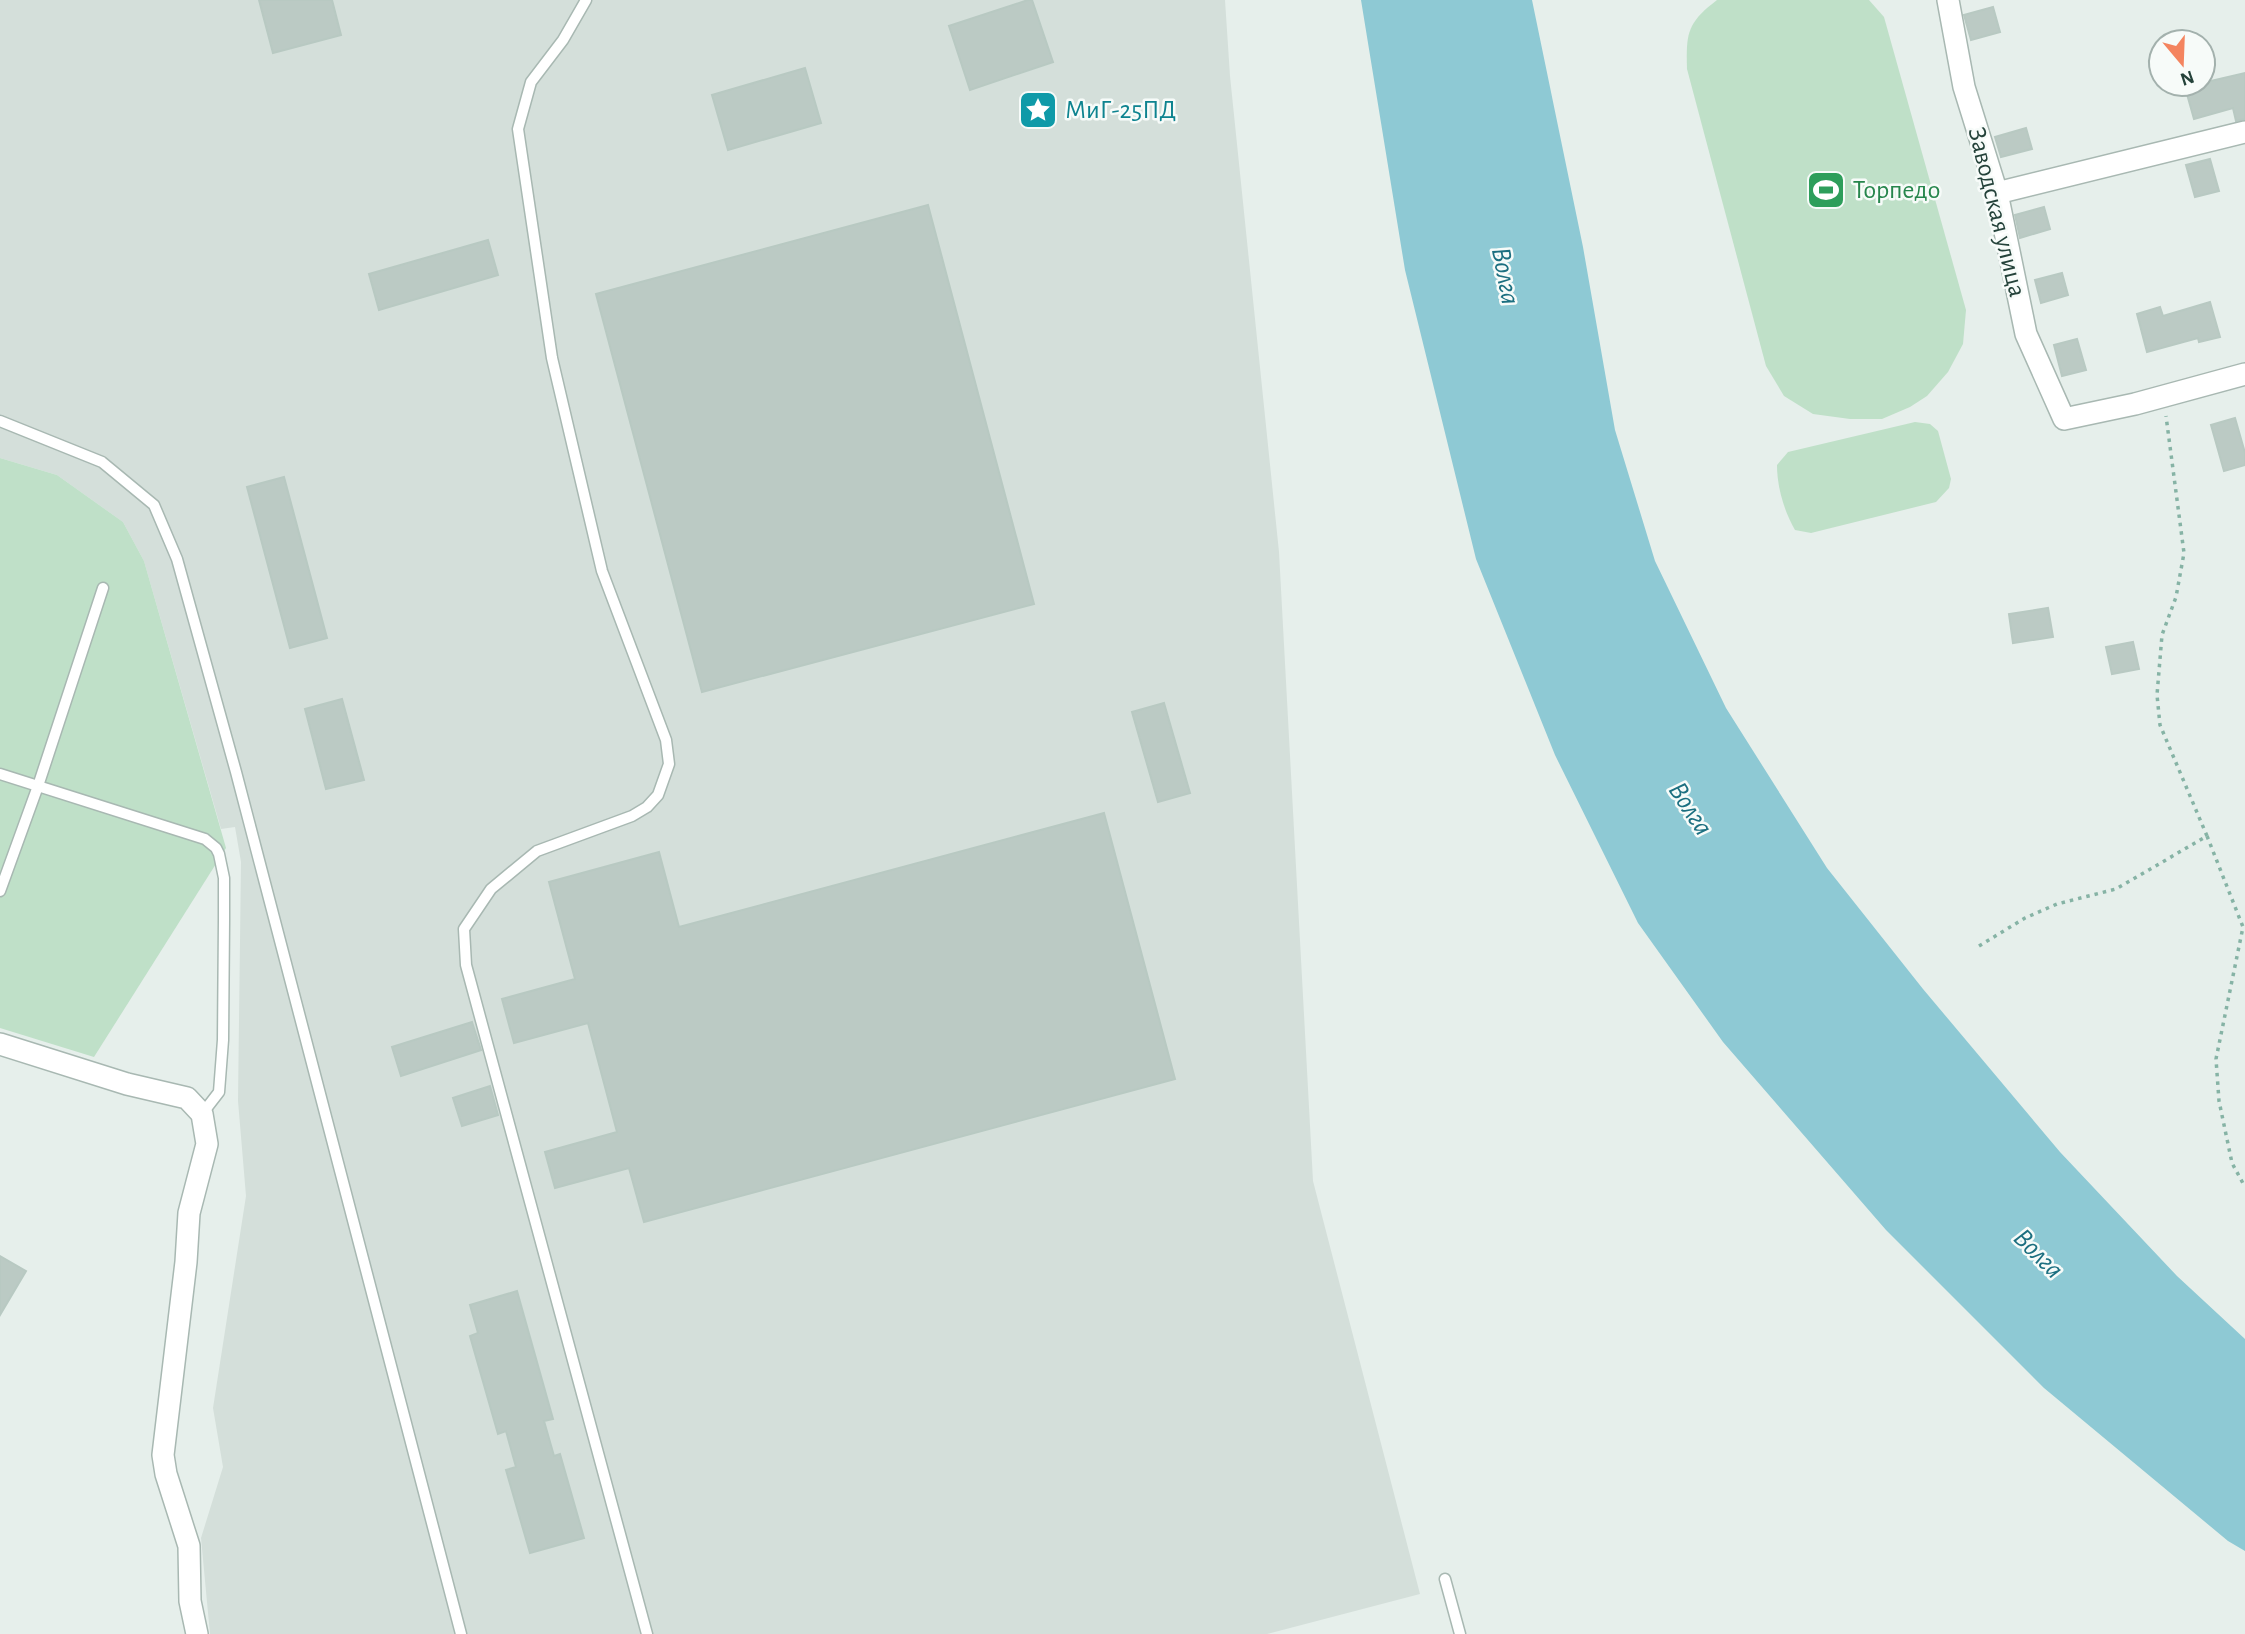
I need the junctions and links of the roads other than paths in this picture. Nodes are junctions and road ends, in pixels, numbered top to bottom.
1 (586, 0) edge
2 (1948, 0) edge
3 (2245, 132) edge
4 (1997, 193) junction
5 (2245, 374) edge
6 (0, 421) edge
7 (103, 587) dead end
8 (0, 774) edge
9 (38, 786) junction
10 (0, 891) edge
11 (0, 1044) edge
12 (202, 1114) junction
13 (1445, 1579) dead end
14 (197, 1634) edge
15 (461, 1634) edge
16 (648, 1634) edge
17 (1460, 1634) edge

1 - 16 lane
2 - 4 street, Заводская улица
3 - 4 street
4 - 5 street, Заводская улица
6 - 15 lane
7 - 9 lane
8 - 9 lane
9 - 10 lane
9 - 12 lane
11 - 12 street
12 - 14 street
13 - 17 lane

